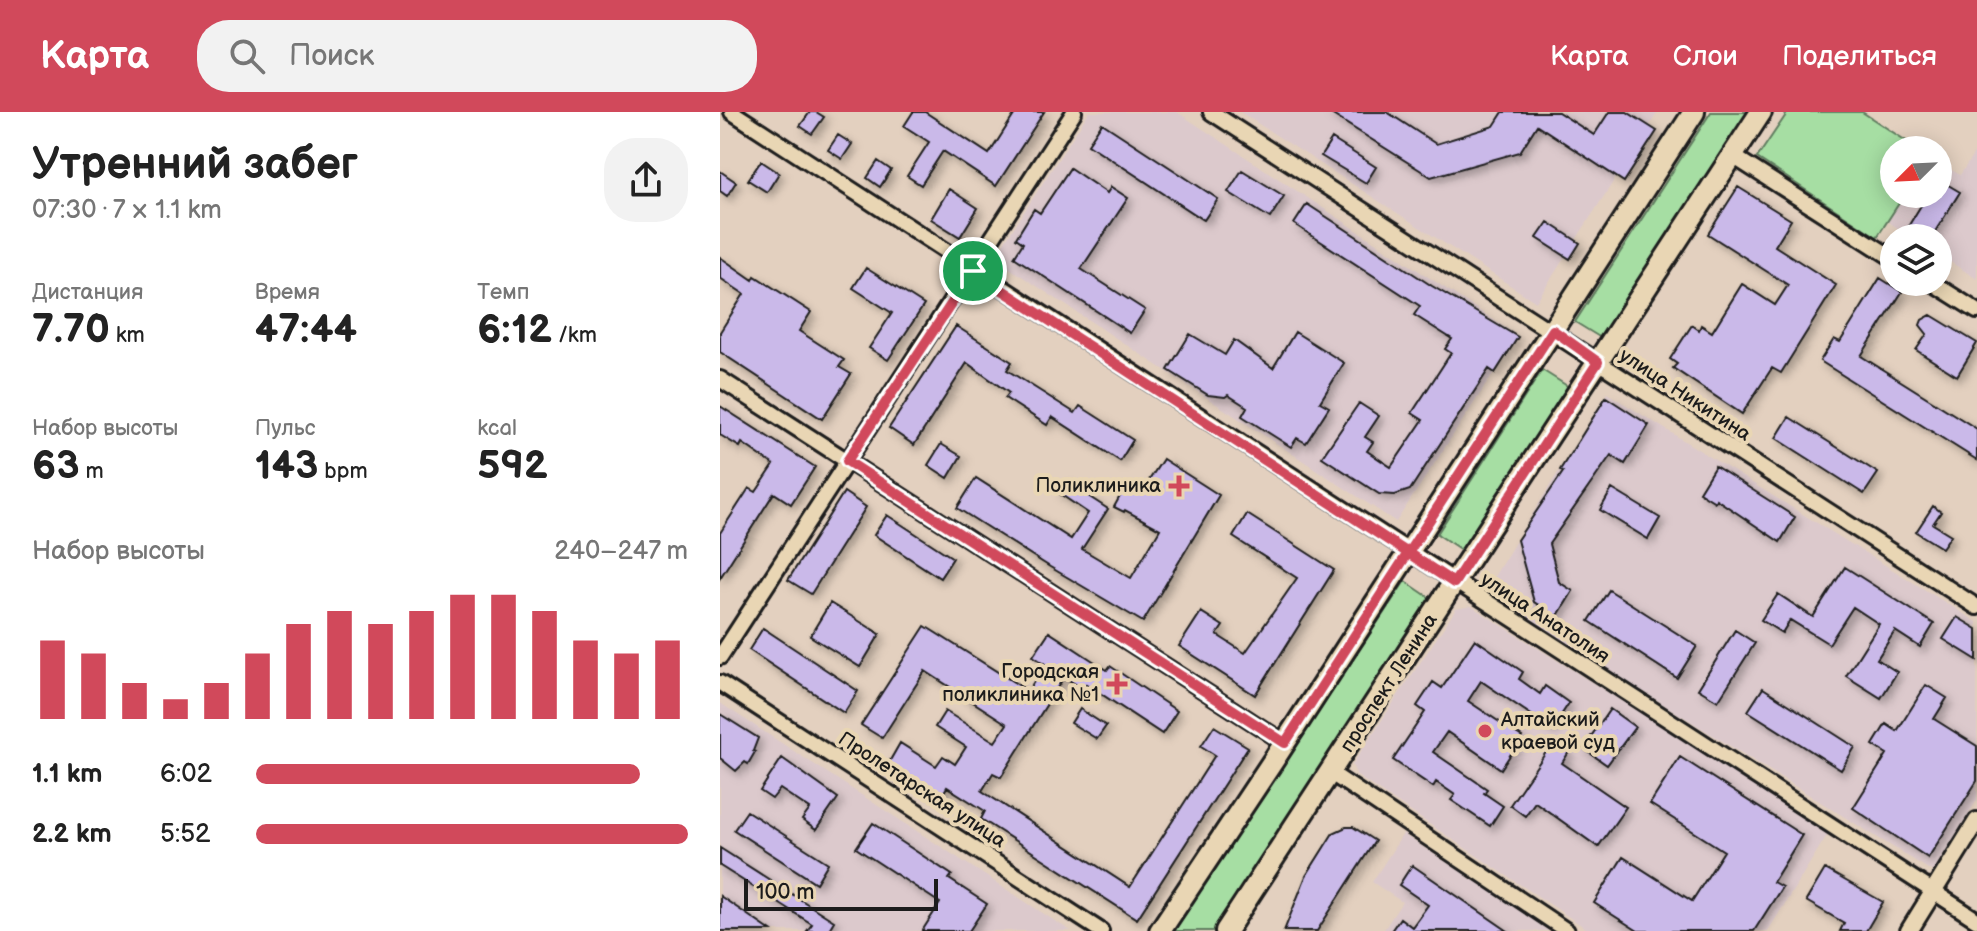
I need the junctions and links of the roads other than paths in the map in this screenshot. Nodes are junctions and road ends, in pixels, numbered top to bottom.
1 (732, 112) edge
2 (1074, 112) edge
3 (1211, 112) edge
4 (1694, 112) edge
5 (1761, 112) edge
6 (1733, 156) junction
7 (1880, 250) edge
8 (973, 271) junction
9 (1952, 295) edge
10 (1977, 311) edge
11 (1553, 330) junction
12 (1598, 362) junction
13 (720, 379) edge
14 (847, 461) junction
15 (1400, 548) junction
16 (1454, 583) junction
17 (1977, 607) edge
18 (720, 657) edge
19 (720, 683) edge
20 (1285, 743) junction
21 (1331, 773) junction
22 (1977, 821) edge
23 (1934, 892) junction
24 (1977, 920) edge
25 (1101, 931) edge
26 (1160, 931) edge
27 (1226, 931) edge
28 (1567, 931) edge
29 (1909, 931) edge

1 - 8 street, улица Анатолия
2 - 8 street
3 - 11 street, улица Никитина
4 - 11 main road
5 - 6 main road, проспект Ленина
6 - 7 street
6 - 12 main road, проспект Ленина
8 - 14 street
8 - 15 street, улица Анатолия
9 - 10 street
11 - 12 street, улица Никитина
11 - 15 main road
12 - 16 main road, проспект Ленина
12 - 17 street, улица Никитина
13 - 14 street
14 - 18 street
14 - 20 street
15 - 16 street, улица Анатолия
15 - 20 main road
16 - 21 main road, проспект Ленина
16 - 23 street, улица Анатолия
19 - 25 street, Пролетарская улица
20 - 26 main road
21 - 27 main road, проспект Ленина
21 - 28 street
22 - 23 street
23 - 24 street, улица Анатолия
23 - 29 street

